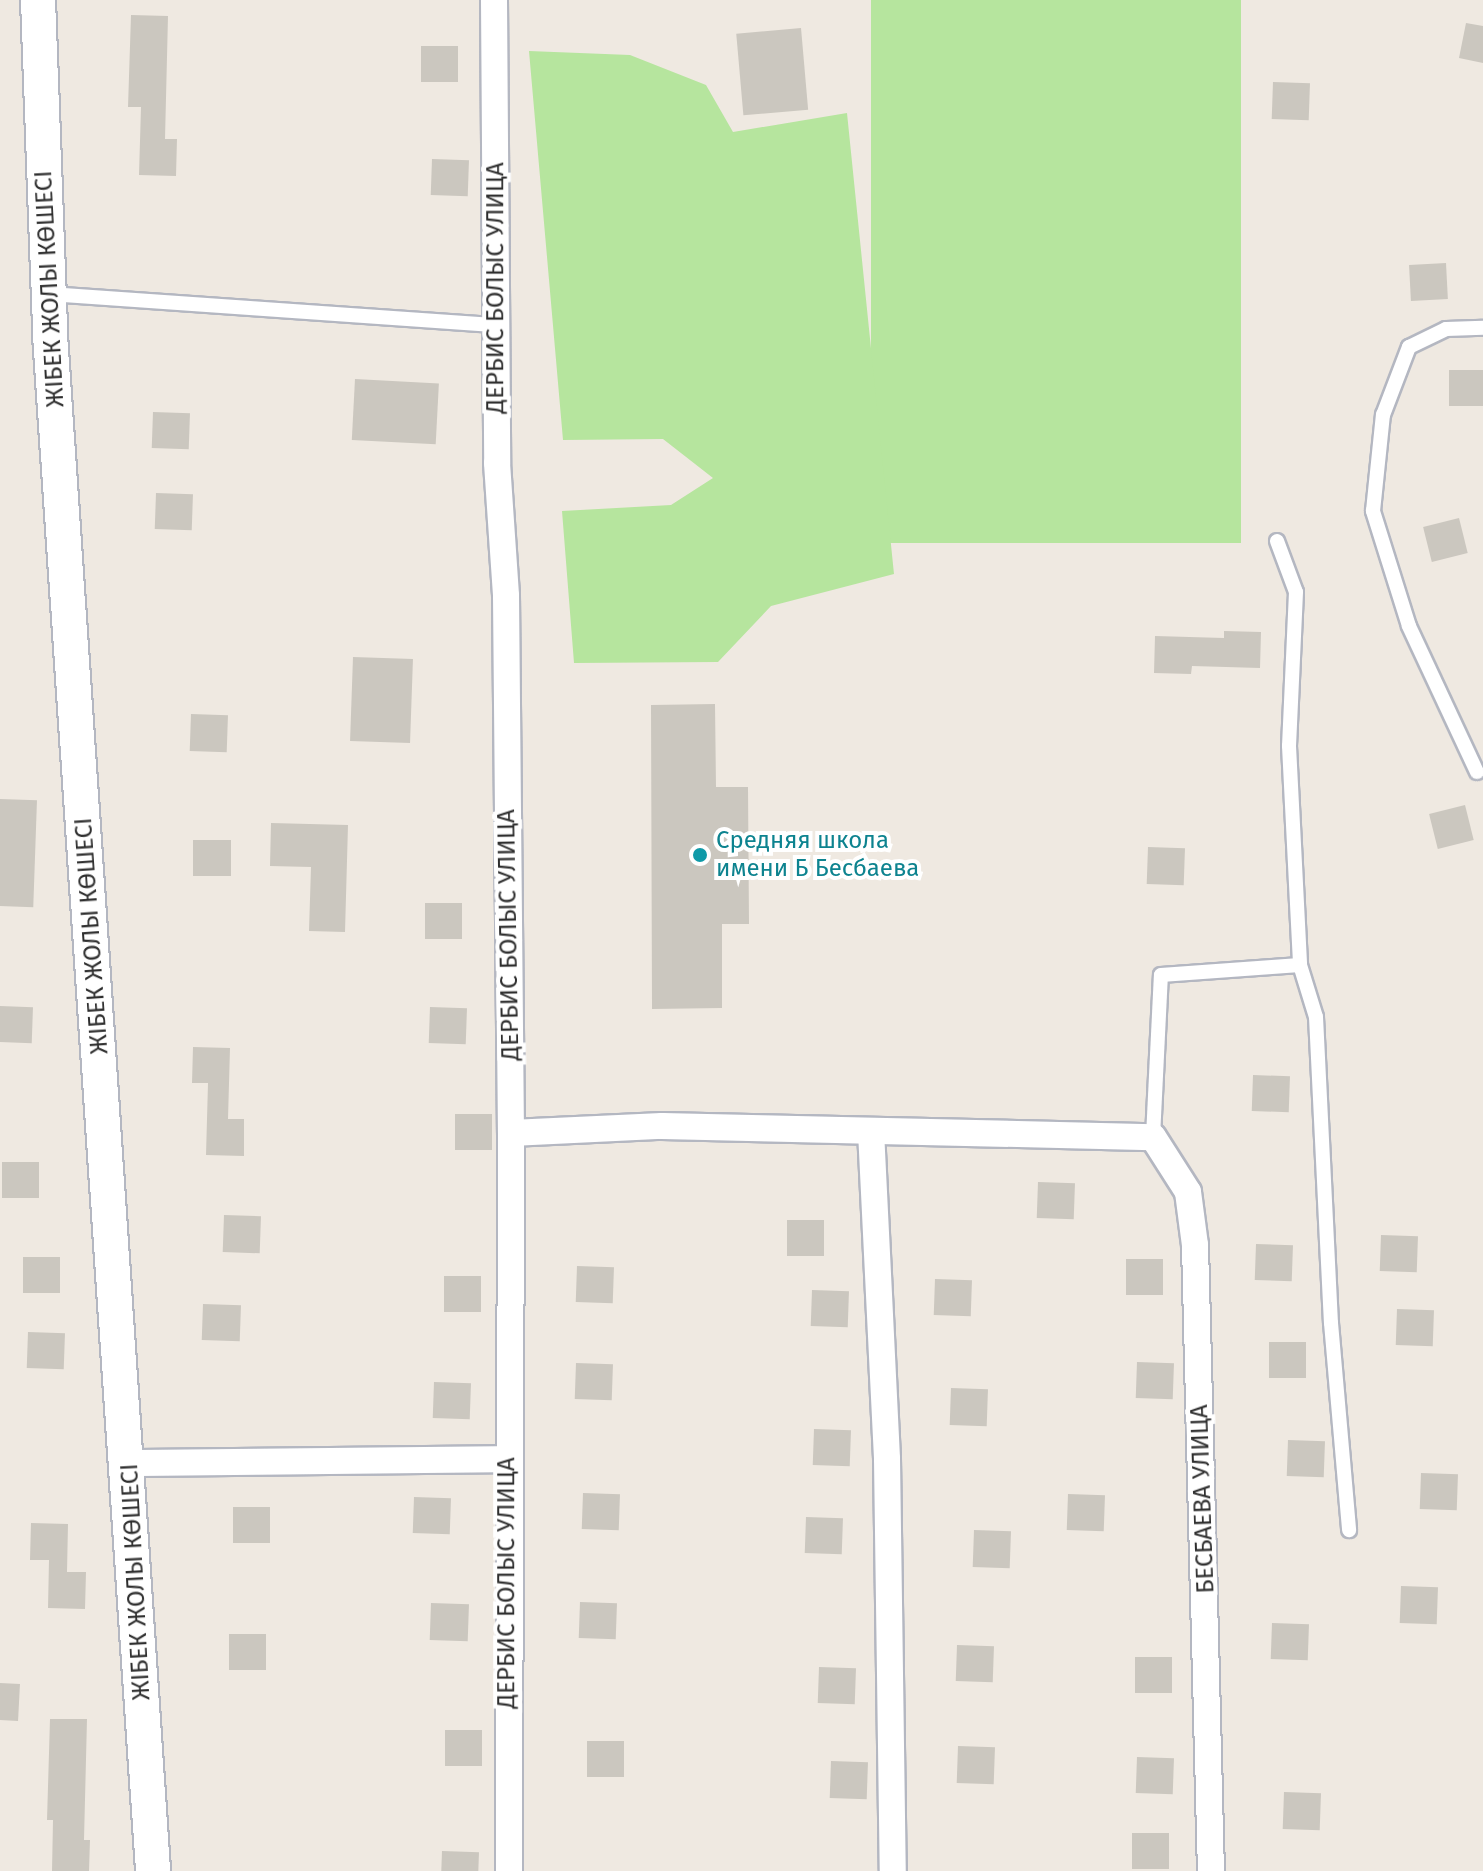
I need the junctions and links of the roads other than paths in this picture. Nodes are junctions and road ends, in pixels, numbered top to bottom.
1 (38, 0) edge
2 (494, 0) edge
3 (49, 294) junction
4 (497, 325) junction
5 (1483, 328) edge
6 (1277, 541) dead end
7 (1477, 772) dead end
8 (1300, 965) junction
9 (871, 1131) junction
10 (511, 1133) junction
11 (1153, 1137) junction
12 (507, 1459) junction
13 (128, 1463) junction
14 (1349, 1530) dead end
15 (153, 1871) edge
16 (509, 1871) edge
17 (893, 1871) edge
18 (1211, 1871) edge

1 - 3 street, ЖІБЕК ЖОЛЫ КӨШЕСІ
2 - 4 street, ДЕРБИС БОЛЫС УЛИЦА
3 - 4 lane
3 - 13 street, ЖІБЕК ЖОЛЫ КӨШЕСІ
4 - 10 street, ДЕРБИС БОЛЫС УЛИЦА
5 - 7 lane
6 - 8 lane
8 - 11 lane
8 - 14 lane
9 - 10 street
9 - 11 street
9 - 17 street
10 - 12 street, ДЕРБИС БОЛЫС УЛИЦА
11 - 18 street, БЕСБАЕВА УЛИЦА
12 - 13 street
12 - 16 street, ДЕРБИС БОЛЫС УЛИЦА
13 - 15 street, ЖІБЕК ЖОЛЫ КӨШЕСІ

